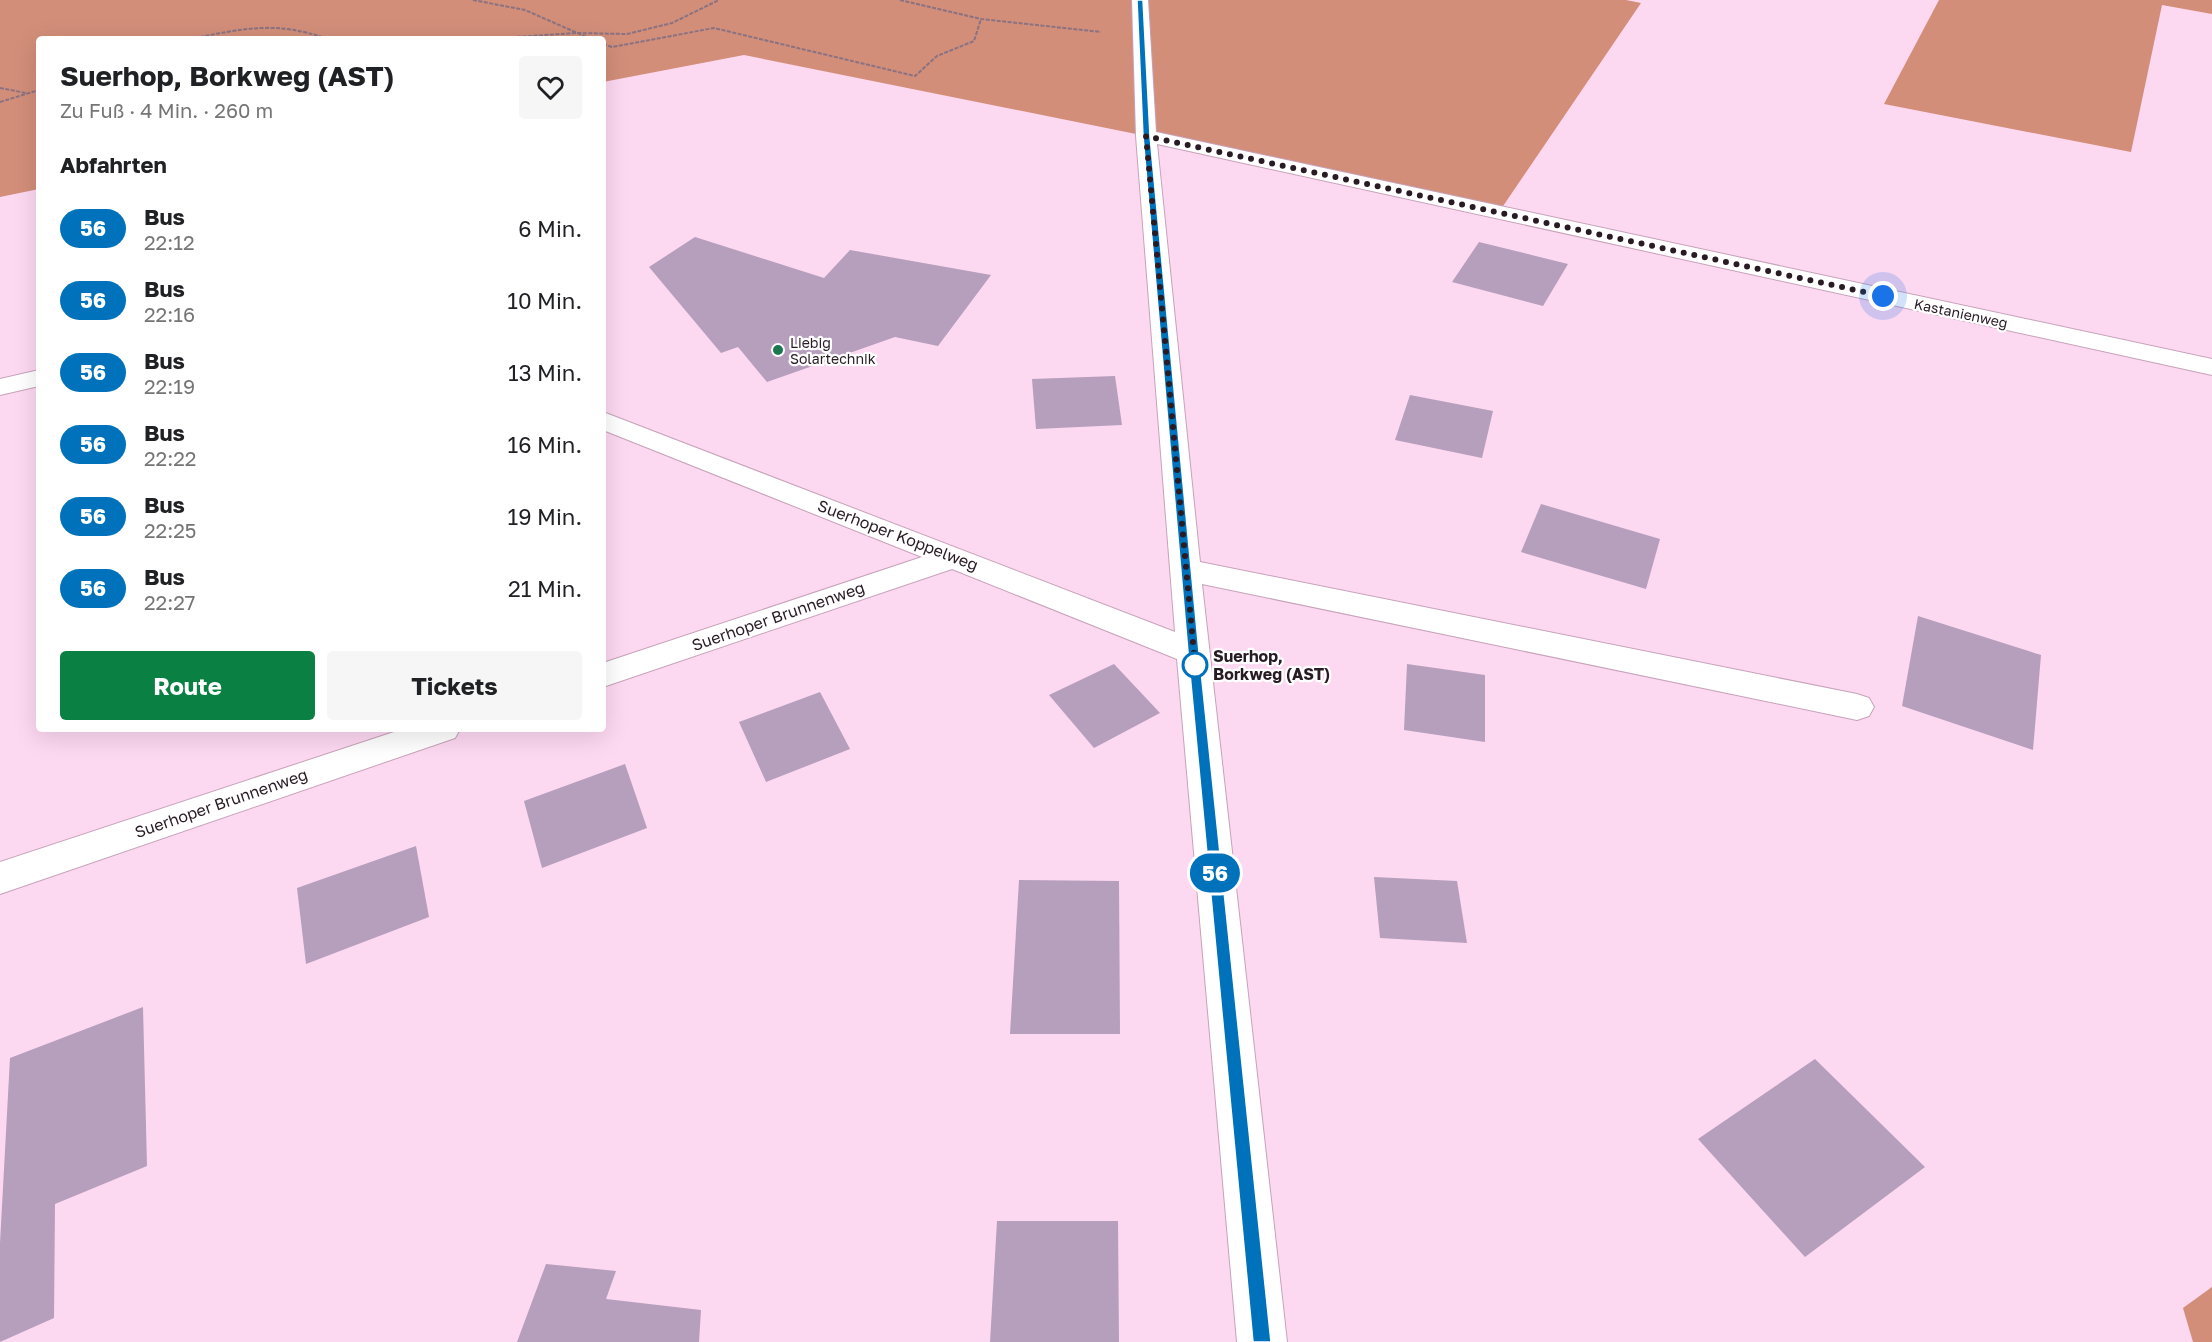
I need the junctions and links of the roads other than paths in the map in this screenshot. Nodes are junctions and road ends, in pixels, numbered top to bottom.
1 (1140, 0) edge
2 (1146, 136) junction
3 (2212, 367) edge
4 (36, 379) edge
5 (0, 387) edge
6 (606, 421) edge
7 (954, 557) junction
8 (1186, 570) junction
9 (1193, 652) junction
10 (606, 674) edge
11 (1857, 707) dead end
12 (434, 732) edge
13 (0, 878) edge
14 (1262, 1342) edge

1 - 2 street
2 - 3 street, Kastanienweg
2 - 8 street
4 - 5 street
6 - 7 street, Suerhoper Koppelweg
7 - 9 street, Suerhoper Koppelweg
7 - 10 street, Suerhoper Brunnenweg
8 - 9 street
8 - 11 street
9 - 14 street
12 - 13 street, Suerhoper Brunnenweg

